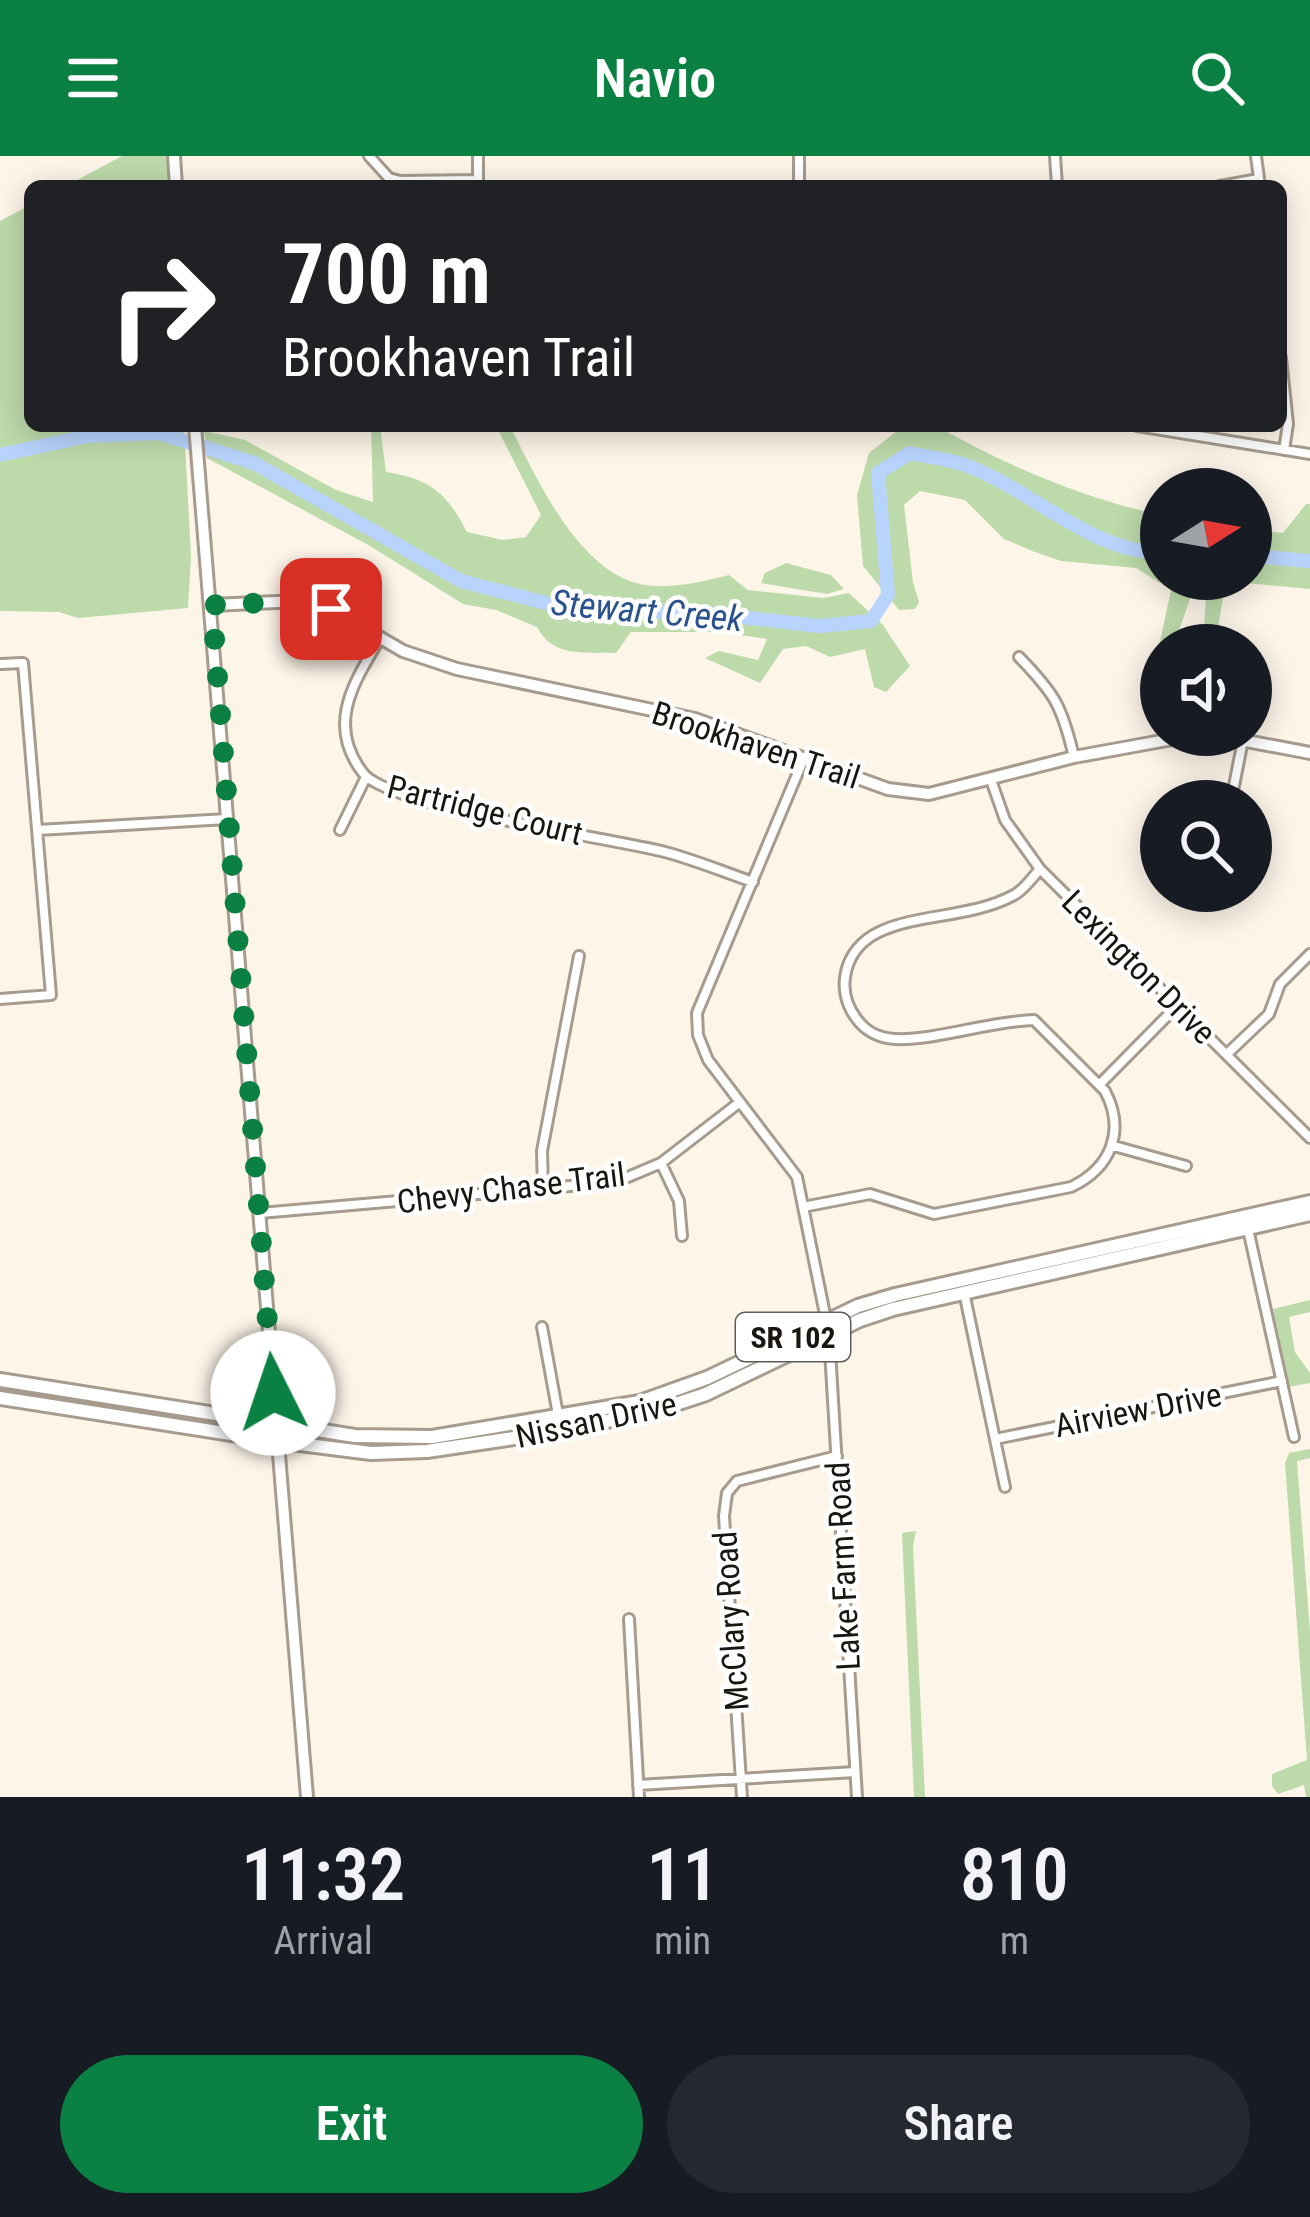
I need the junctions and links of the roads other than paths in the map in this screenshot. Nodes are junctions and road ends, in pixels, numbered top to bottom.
1 (370, 156) edge
2 (394, 180) edge
3 (196, 432) edge
4 (1183, 432) edge
5 (1287, 432) edge
6 (1284, 450) junction
7 (1310, 454) edge
8 (212, 605) junction
9 (380, 638) junction
10 (1018, 657) dead end
11 (0, 664) edge
12 (1140, 745) edge
13 (1272, 746) edge
14 (1310, 753) edge
15 (1074, 757) junction
16 (804, 758) junction
17 (366, 777) junction
18 (991, 780) junction
19 (228, 819) junction
20 (38, 830) junction
21 (340, 830) dead end
22 (1040, 869) junction
23 (753, 883) junction
24 (1310, 954) edge
25 (579, 956) dead end
26 (0, 999) edge
27 (1178, 1005) junction
28 (1227, 1054) junction
29 (1099, 1085) junction
30 (740, 1102) junction
31 (1310, 1138) edge
32 (1114, 1146) junction
33 (661, 1163) junction
34 (1186, 1166) dead end
35 (543, 1190) junction
36 (1310, 1202) edge
37 (803, 1207) junction
38 (260, 1213) junction
39 (1310, 1214) edge
40 (1248, 1229) junction
41 (682, 1236) dead end
42 (964, 1291) junction
43 (542, 1327) dead end
44 (828, 1328) junction
45 (0, 1381) edge
46 (1282, 1381) junction
47 (0, 1398) edge
48 (275, 1424) junction
49 (560, 1424) junction
50 (1294, 1437) dead end
51 (994, 1439) junction
52 (276, 1442) junction
53 (837, 1456) junction
54 (1005, 1487) dead end
55 (628, 1619) dead end
56 (855, 1772) junction
57 (741, 1779) junction
58 (638, 1785) junction
59 (308, 1797) edge
60 (639, 1797) edge
61 (742, 1797) edge
62 (857, 1797) edge

1 - 2 street
3 - 8 street
4 - 6 street
5 - 6 street
6 - 7 street
8 - 9 street, Brookhaven Trail
8 - 19 street
9 - 16 street, Brookhaven Trail
9 - 17 street, Partridge Court
10 - 15 street
11 - 20 street
12 - 15 street, Brookhaven Trail
13 - 14 street, Brookhaven Trail
15 - 18 street, Brookhaven Trail
16 - 18 street, Brookhaven Trail
16 - 23 street
17 - 21 street
17 - 23 street, Partridge Court
18 - 22 street, Lexington Drive
19 - 20 street
19 - 38 street
20 - 26 street
22 - 27 street, Lexington Drive
22 - 29 street
23 - 30 street, Lake Farm Road
24 - 28 street
25 - 35 street
27 - 28 street, Lexington Drive
27 - 29 street
28 - 31 street, Lexington Drive
29 - 32 street
30 - 33 street, Chevy Chase Trail
30 - 37 street, Lake Farm Road
32 - 34 street
32 - 37 street
33 - 35 street, Chevy Chase Trail
33 - 41 street
35 - 38 street, Chevy Chase Trail
36 - 44 main road, Nissan Drive / SR 102
37 - 44 street, Lake Farm Road
38 - 48 street
39 - 40 main road, Nissan Drive / SR 102
40 - 42 main road, Nissan Drive / SR 102
40 - 46 street
42 - 44 main road, Nissan Drive / SR 102
42 - 51 street
43 - 49 street
44 - 49 main road, Nissan Drive / SR 102
44 - 53 street, Lake Farm Road
45 - 48 main road, Nissan Drive / SR 102
46 - 50 street
46 - 51 street, Airview Drive
47 - 52 main road, Nissan Drive / SR 102
48 - 49 main road, Nissan Drive / SR 102
48 - 52 street
49 - 52 main road, Nissan Drive / SR 102
51 - 54 street
52 - 59 street
53 - 56 street, Lake Farm Road
53 - 57 street, McClary Road
55 - 58 street
56 - 57 street
56 - 62 street, Lake Farm Road
57 - 58 street
57 - 61 street, McClary Road
58 - 60 street

